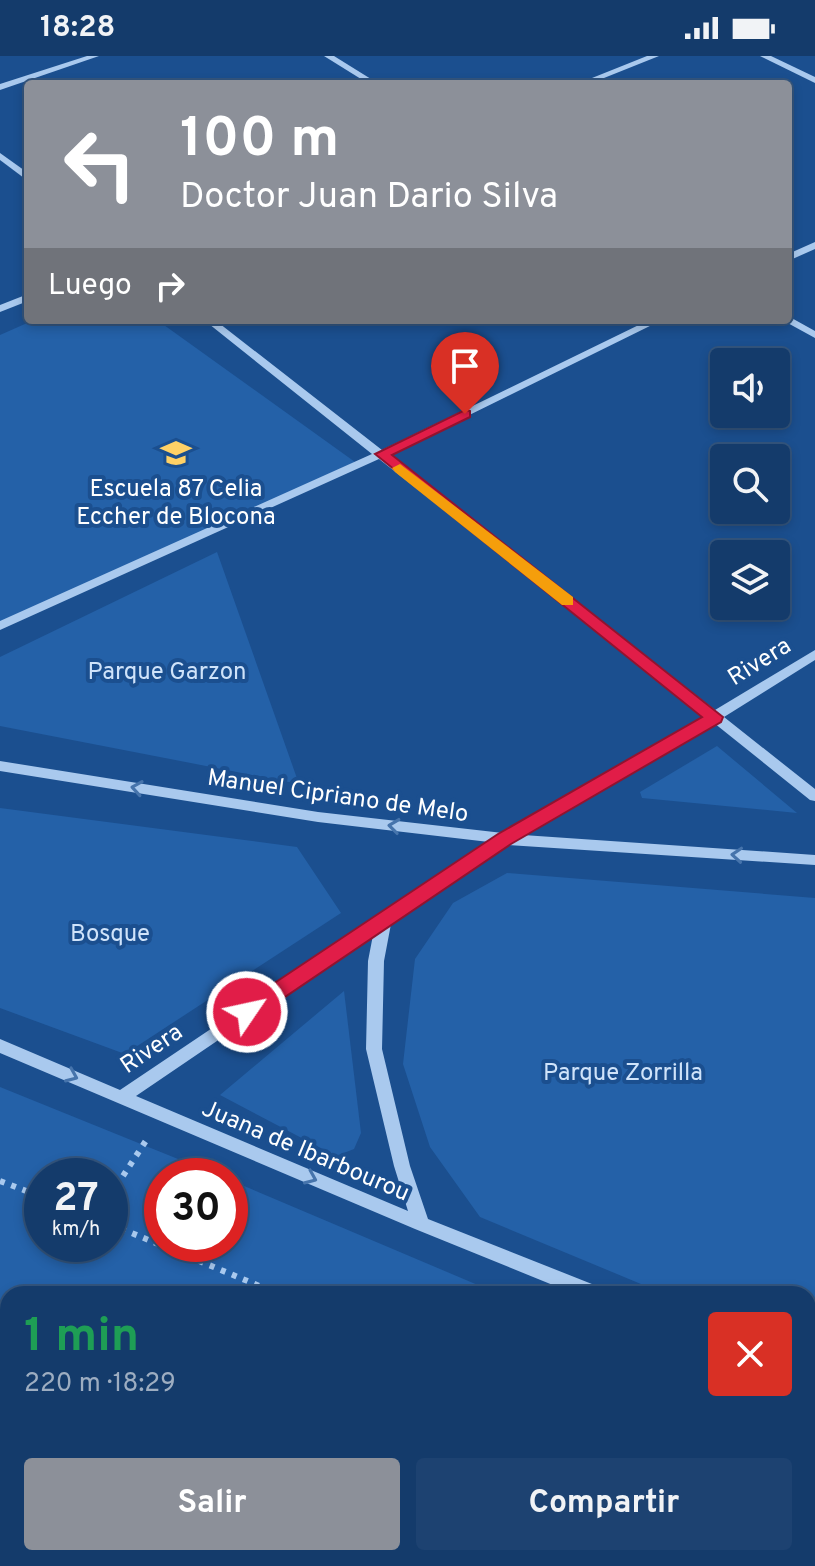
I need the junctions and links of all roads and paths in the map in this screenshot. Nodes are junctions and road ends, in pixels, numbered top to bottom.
1 (95, 56) edge
2 (328, 56) edge
3 (655, 56) edge
4 (764, 56) edge
5 (368, 80) edge
6 (592, 80) edge
7 (815, 80) edge
8 (0, 87) edge
9 (0, 156) edge
10 (24, 175) edge
11 (815, 245) edge
12 (792, 256) edge
13 (24, 299) edge
14 (0, 309) edge
15 (792, 321) edge
16 (214, 324) edge
17 (649, 324) edge
18 (815, 335) edge
19 (382, 454) junction
20 (0, 626) edge
21 (815, 654) edge
22 (714, 717) junction
23 (0, 766) edge
24 (815, 796) edge
25 (505, 839) junction
26 (815, 860) edge
27 (384, 919) junction
28 (0, 1046) edge
29 (122, 1097) junction
30 (163, 1115) junction
31 (128, 1168) edge
32 (0, 1181) edge
33 (24, 1190) edge
34 (421, 1224) junction
35 (128, 1231) edge
36 (260, 1286) edge
37 (576, 1286) edge

1 - 8 street
2 - 5 street
3 - 6 street
4 - 7 street
9 - 10 street
11 - 12 street
13 - 14 street
15 - 18 street
16 - 19 street
17 - 19 street
19 - 20 street
19 - 22 street
21 - 22 street, Rivera
22 - 24 street
22 - 25 street, Rivera
25 -> 23 street, Manuel Cipriano de Melo
26 -> 25 street, Manuel Cipriano de Melo
25 - 27 street, Rivera
27 - 29 street, Rivera
27 - 34 street
28 -> 29 street, Juana de Ibarbourou
29 - 30 street, Juana de Ibarbourou
30 - 31 path
30 -> 34 street, Juana de Ibarbourou
32 - 33 path
34 - 37 street, Juana de Ibarbourou
35 - 36 path

